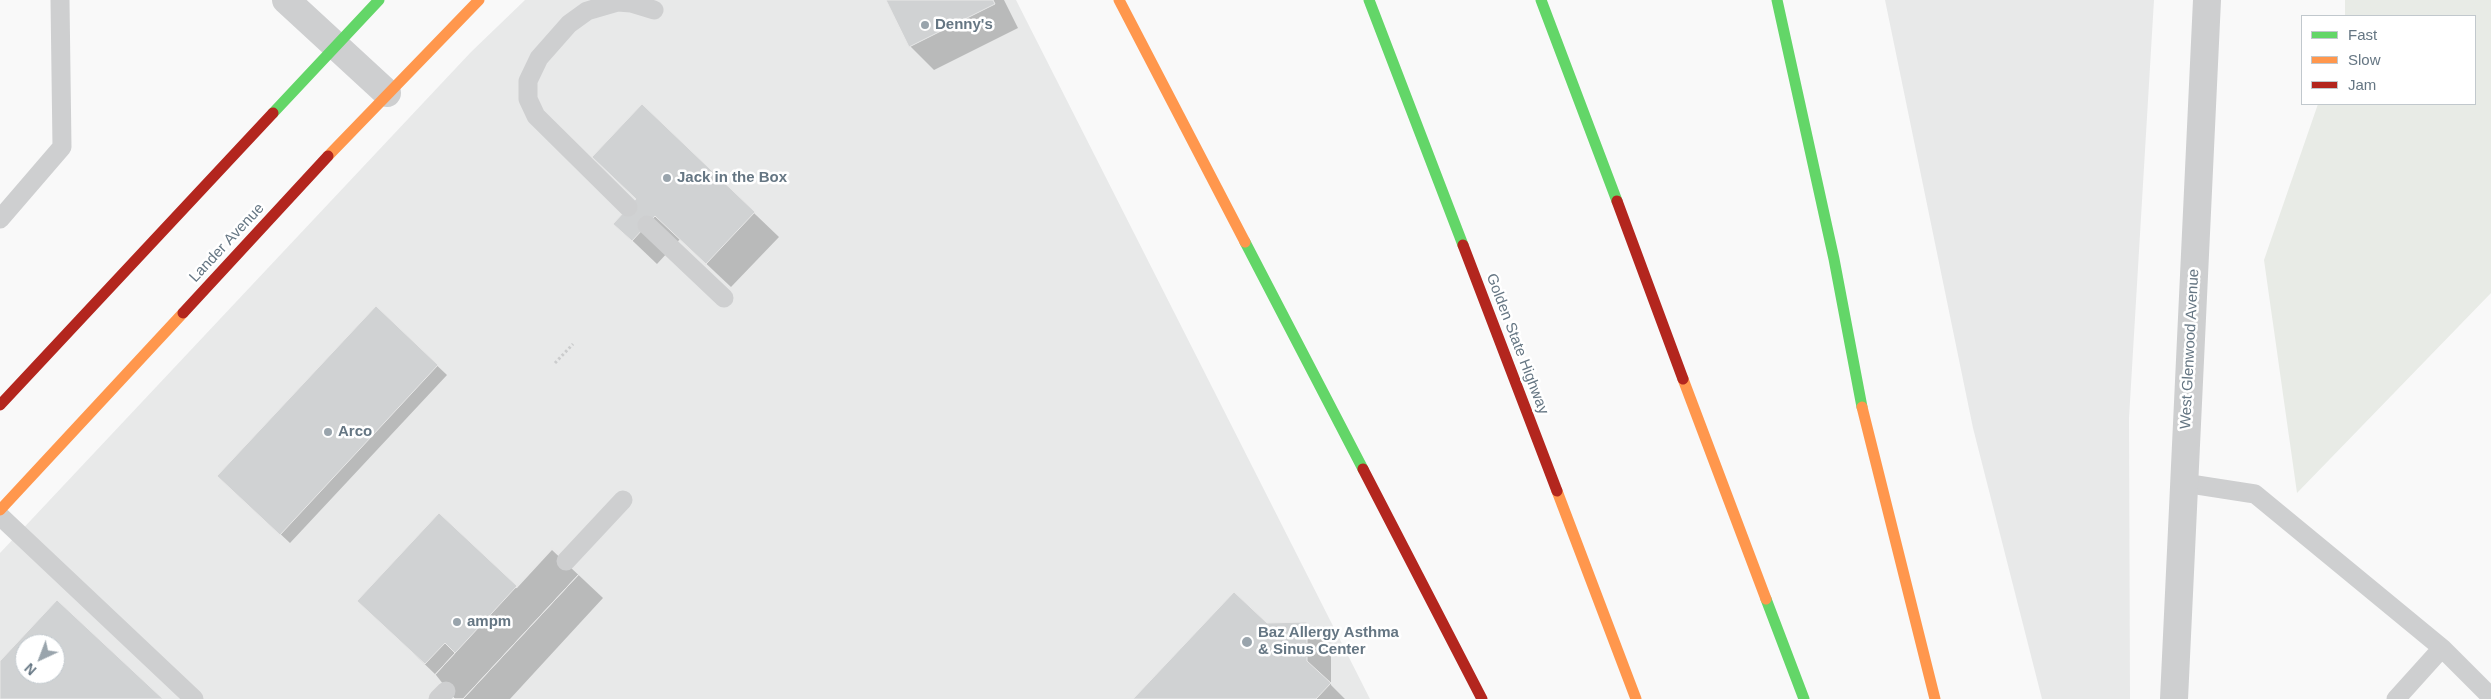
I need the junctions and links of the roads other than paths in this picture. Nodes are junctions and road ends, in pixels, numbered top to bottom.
1 (60, 0) edge
2 (286, 0) edge
3 (379, 0) edge
4 (479, 0) edge
5 (1119, 0) edge
6 (1369, 0) edge
7 (1541, 0) edge
8 (1777, 0) edge
9 (2207, 0) edge
10 (654, 10) dead end
11 (335, 46) junction
12 (387, 93) junction
13 (628, 207) dead end
14 (0, 219) edge
15 (647, 225) dead end
16 (724, 298) dead end
17 (0, 405) edge
18 (2184, 482) junction
19 (623, 500) dead end
20 (0, 510) edge
21 (0, 516) edge
22 (566, 561) dead end
23 (2442, 648) junction
24 (2491, 697) edge
25 (194, 699) edge
26 (1482, 699) edge
27 (1636, 699) edge
28 (1804, 699) edge
29 (1935, 699) edge
30 (2174, 699) edge
31 (2396, 699) edge

1 - 14 lane
2 - 11 street
3 - 11 main road
4 - 12 main road, Lander Avenue
5 - 26 main road
6 - 27 main road, Golden State Highway
7 - 28 main road
8 - 29 main road
9 - 18 street, West Glenwood Avenue
10 - 13 lane
11 - 12 street
11 - 17 main road
12 - 20 main road, Lander Avenue
15 - 16 lane
18 - 23 lane
18 - 30 street, West Glenwood Avenue
19 - 22 lane
21 - 25 lane
23 - 24 lane
23 - 31 lane

